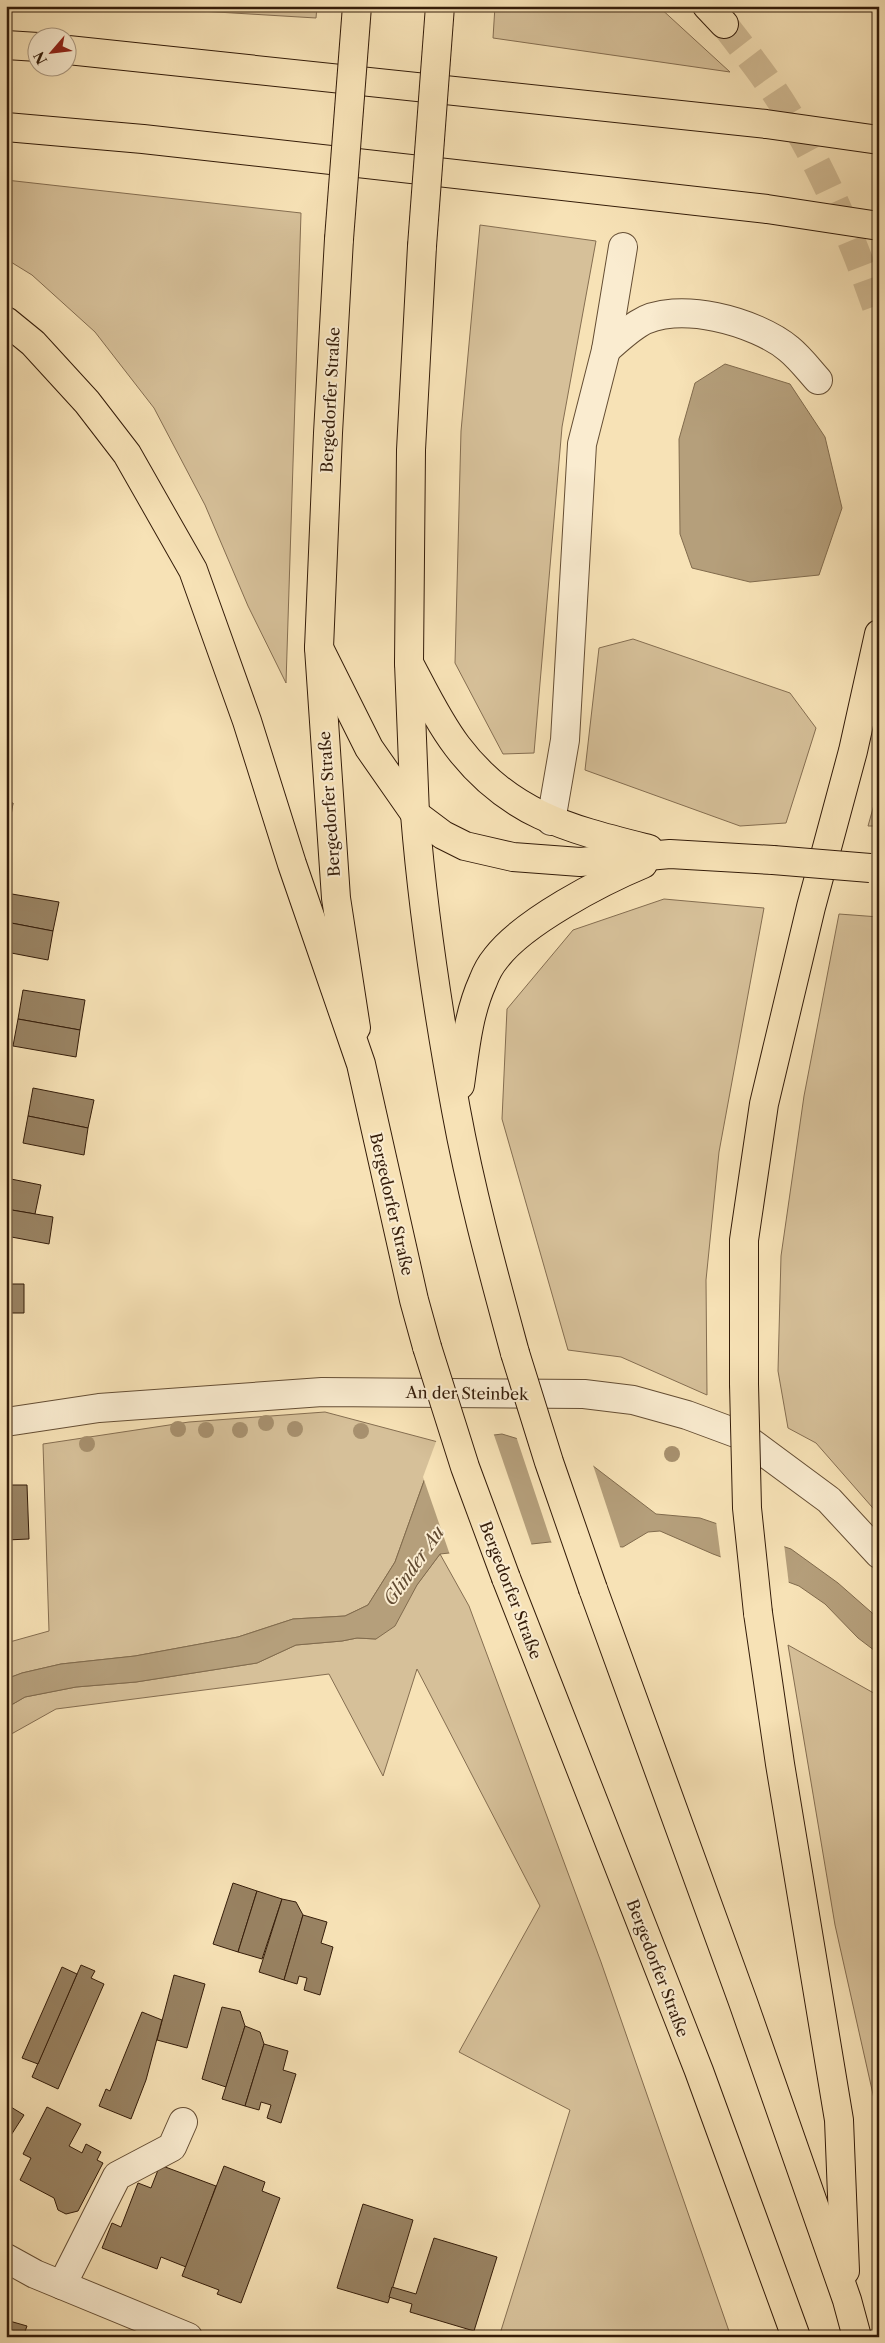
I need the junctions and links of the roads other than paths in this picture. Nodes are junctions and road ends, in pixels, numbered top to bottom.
1 (356, 6) edge
2 (440, 6) edge
3 (6, 44) edge
4 (28, 46) edge
5 (78, 51) edge
6 (6, 127) edge
7 (879, 140) edge
8 (879, 226) edge
9 (623, 247) dead end
10 (6, 321) edge
11 (606, 350) junction
12 (818, 380) dead end
13 (879, 634) edge
14 (320, 648) junction
15 (409, 663) junction
16 (415, 814) junction
17 (550, 821) junction
18 (670, 854) junction
19 (874, 868) edge
20 (361, 1064) junction
21 (456, 1111) junction
22 (6, 1422) edge
23 (879, 1554) edge
24 (183, 2122) dead end
25 (6, 2258) edge
26 (62, 2285) junction
27 (847, 2300) junction
28 (188, 2337) edge
29 (796, 2337) edge
30 (856, 2337) edge

1 - 14 main road, Bergedorfer Straße, bridge
2 - 15 main road, bridge
3 - 4 main road
5 - 7 main road
6 - 8 main road
9 - 11 street
10 - 20 main road
11 - 12 street
11 - 17 street
13 - 27 main road, bridge
14 - 16 main road
14 - 20 main road, Bergedorfer Straße
15 - 16 main road
15 - 17 main road
16 - 18 main road
16 - 21 main road
17 - 18 main road
18 - 19 main road, bridge
18 - 21 main road
20 - 29 main road, Bergedorfer Straße, bridge
21 - 27 main road, bridge
22 - 23 street, An der Steinbek
24 - 26 street
25 - 26 street
26 - 28 street
27 - 30 main road

